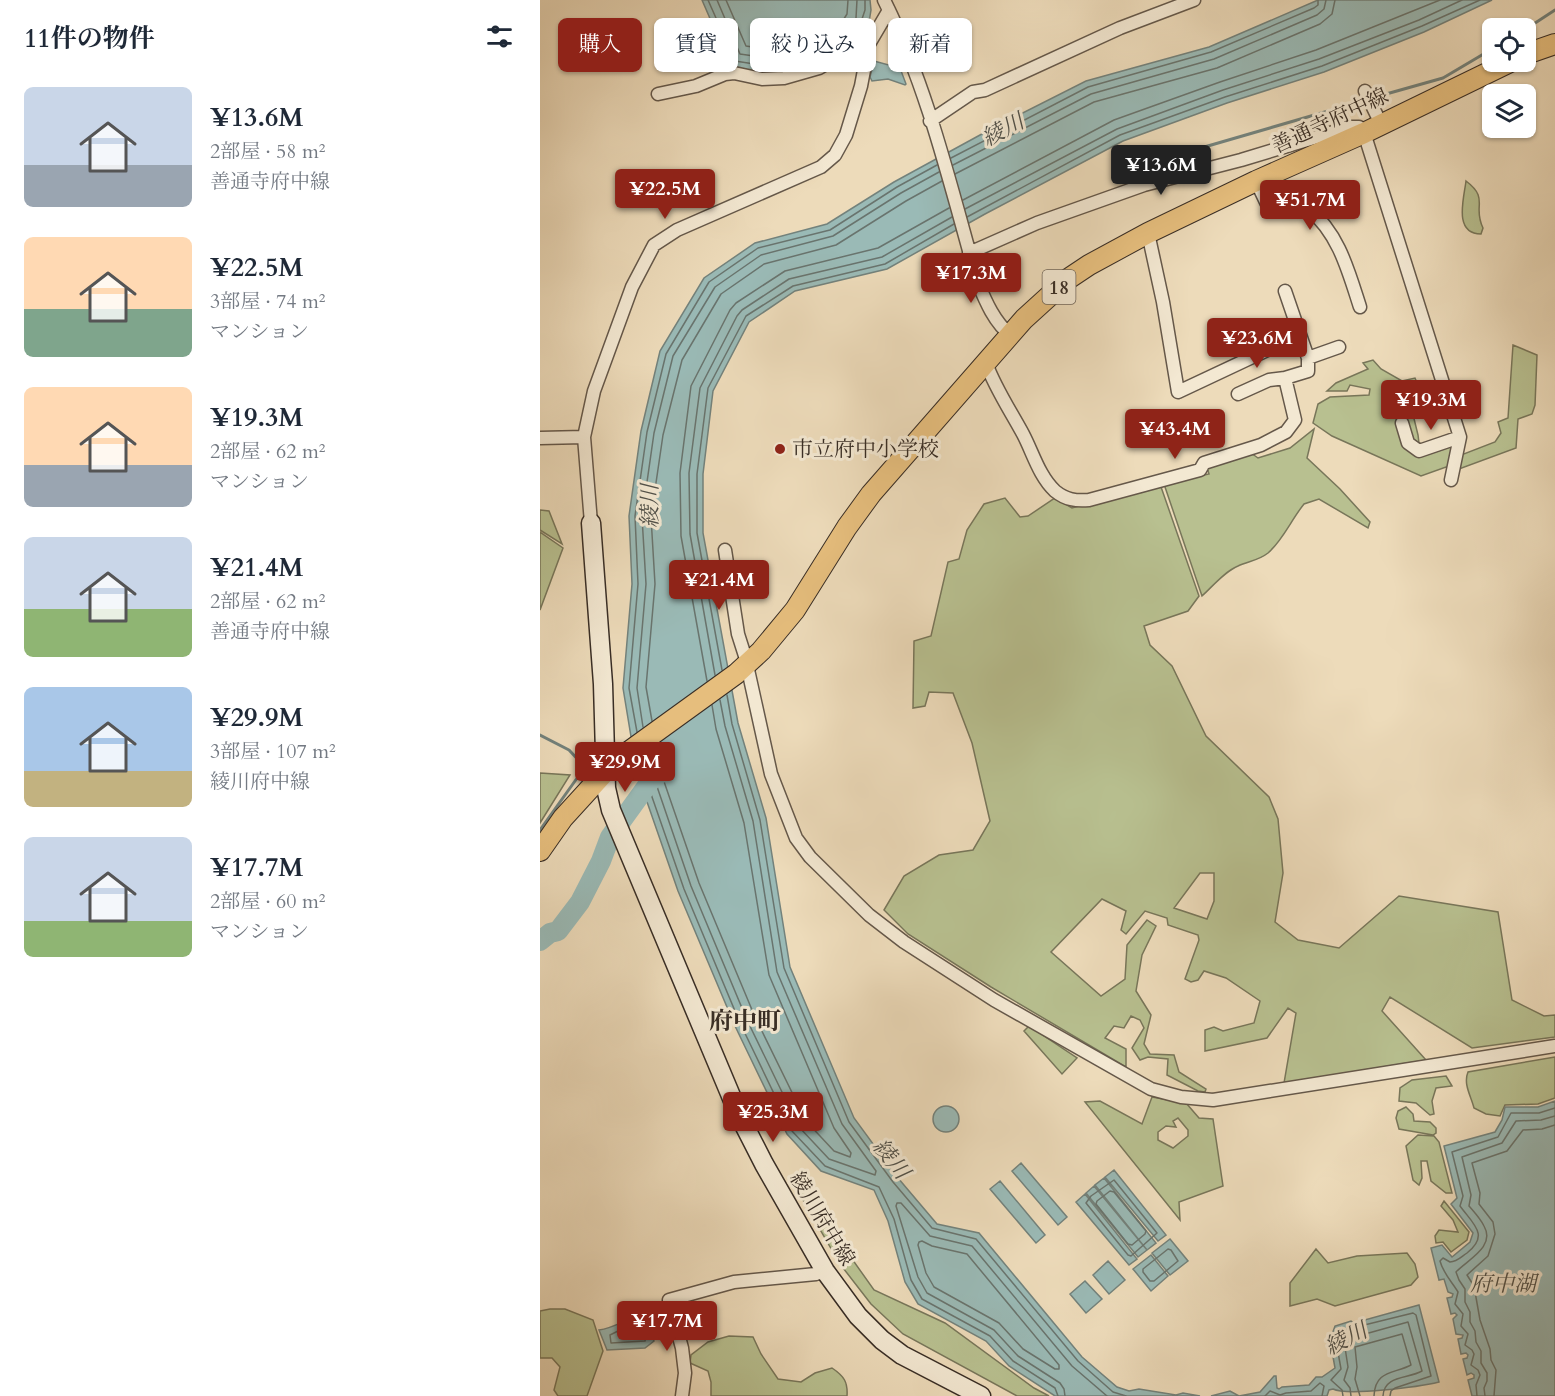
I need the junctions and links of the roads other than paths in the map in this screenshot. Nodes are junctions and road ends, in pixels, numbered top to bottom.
1 (1194, 0) edge
2 (886, 5) edge
3 (876, 28) edge
4 (1555, 44) edge
5 (1536, 51) edge
6 (805, 72) edge
7 (864, 72) edge
8 (1489, 72) edge
9 (658, 94) dead end
10 (1368, 98) dead end
11 (932, 126) junction
12 (1372, 129) junction
13 (1256, 181) junction
14 (1148, 233) junction
15 (968, 251) junction
16 (1285, 291) dead end
17 (1360, 307) dead end
18 (1011, 335) junction
19 (1280, 344) dead end
20 (1339, 347) dead end
21 (1308, 358) junction
22 (986, 363) junction
23 (1285, 378) junction
24 (1238, 394) dead end
25 (1402, 423) dead end
26 (584, 437) junction
27 (1460, 437) junction
28 (540, 438) edge
29 (1450, 480) dead end
30 (591, 523) joint
31 (725, 550) dead end
32 (742, 669) junction
33 (605, 772) junction
34 (540, 851) edge
35 (1555, 1046) edge
36 (825, 1271) junction
37 (682, 1396) edge
38 (981, 1396) edge

1 - 11 street
2 - 3 street
2 - 11 street
4 - 5 main road
6 - 9 street
7 - 26 street
8 - 12 main road, 善通寺府中線 / 18
10 - 12 street
11 - 15 street
12 - 13 main road, 善通寺府中線 / 18
12 - 15 street
12 - 27 street
13 - 14 main road, 善通寺府中線 / 18
13 - 17 street
14 - 18 main road, 善通寺府中線 / 18
14 - 19 street
15 - 18 street
16 - 21 street
18 - 22 main road, 善通寺府中線 / 18
20 - 21 street
21 - 23 street
22 - 23 street
22 - 32 main road, 善通寺府中線 / 18
23 - 24 street
25 - 27 street
26 - 28 street
26 - 30 street
27 - 29 street
30 - 33 main road, 綾川府中線
31 - 32 street
32 - 33 main road, 善通寺府中線 / 18
32 - 35 street
33 - 34 main road, 善通寺府中線 / 18
33 - 36 main road, 綾川府中線
36 - 37 street
36 - 38 main road, 綾川府中線

